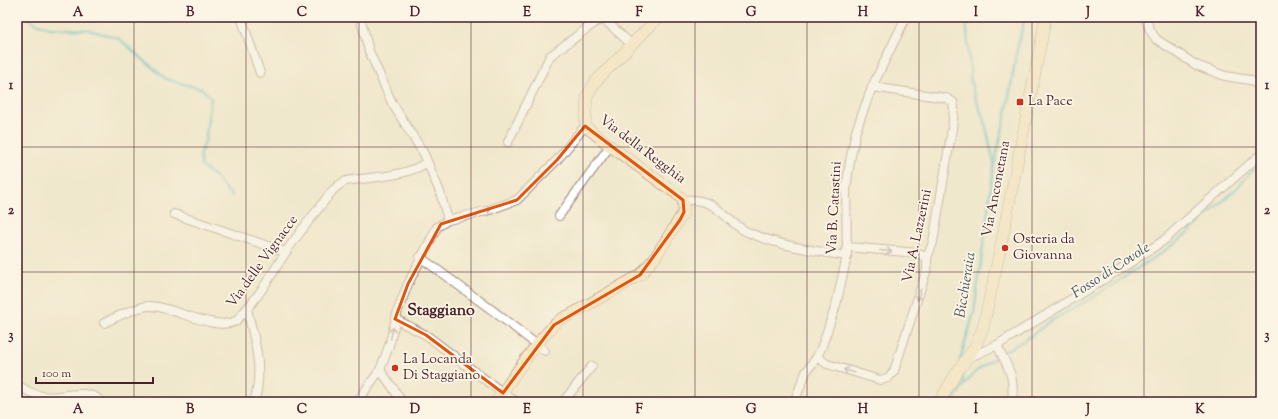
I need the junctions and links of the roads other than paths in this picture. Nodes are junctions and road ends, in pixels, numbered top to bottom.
1 (241, 17) edge
2 (360, 17) edge
3 (659, 17) edge
4 (906, 17) edge
5 (1046, 17) edge
6 (1145, 17) edge
7 (632, 45) junction
8 (260, 73) dead end
9 (872, 87) junction
10 (1261, 89) edge
11 (585, 126) junction
12 (508, 142) dead end
13 (610, 146) junction
14 (1261, 154) edge
15 (427, 162) junction
16 (683, 200) junction
17 (174, 214) dead end
18 (559, 216) dead end
19 (448, 220) junction
20 (286, 252) junction
21 (847, 252) junction
22 (420, 257) junction
23 (927, 258) junction
24 (247, 310) junction
25 (395, 319) junction
26 (104, 323) dead end
27 (541, 348) junction
28 (998, 348) junction
29 (817, 357) junction
30 (968, 358) junction
31 (592, 366) dead end
32 (380, 370) junction
33 (17, 385) edge
34 (499, 398) edge
35 (102, 402) edge
36 (254, 402) edge
37 (357, 402) edge
38 (402, 402) edge
39 (518, 402) edge
40 (563, 402) edge
41 (794, 402) edge
42 (939, 402) edge
43 (1012, 402) edge

1 - 8 street
2 - 15 street
3 - 7 street
4 - 9 street, Via B. Catastini
5 - 30 street, Via Anconetana
6 - 10 street
7 - 11 street
7 - 12 street
9 - 21 street, Via B. Catastini
9 - 23 street, Via A. Lazzerini
11 - 13 street, Via della Regghia
19 -> 11 street
13 - 16 street, Via della Regghia
13 - 18 street
14 - 28 street
15 - 19 street
15 - 20 street, Via delle Vignacce
16 - 21 street
16 - 27 street, Via della Regghia
17 - 20 street
19 - 22 street
20 - 24 street, Via delle Vignacce
21 -> 23 street
21 - 29 street, Via B. Catastini
22 - 25 street
22 - 27 street
23 -> 29 street, Via A. Lazzerini
24 - 26 street, Via delle Vignacce
24 - 36 street
32 -> 25 street
25 - 34 street
27 - 34 street, Via della Regghia
28 - 30 street
28 - 43 street
29 - 41 street, Via B. Catastini
30 - 42 street, Via Anconetana
31 - 40 street
32 - 37 street
32 - 38 street
33 - 35 street
34 - 39 street

